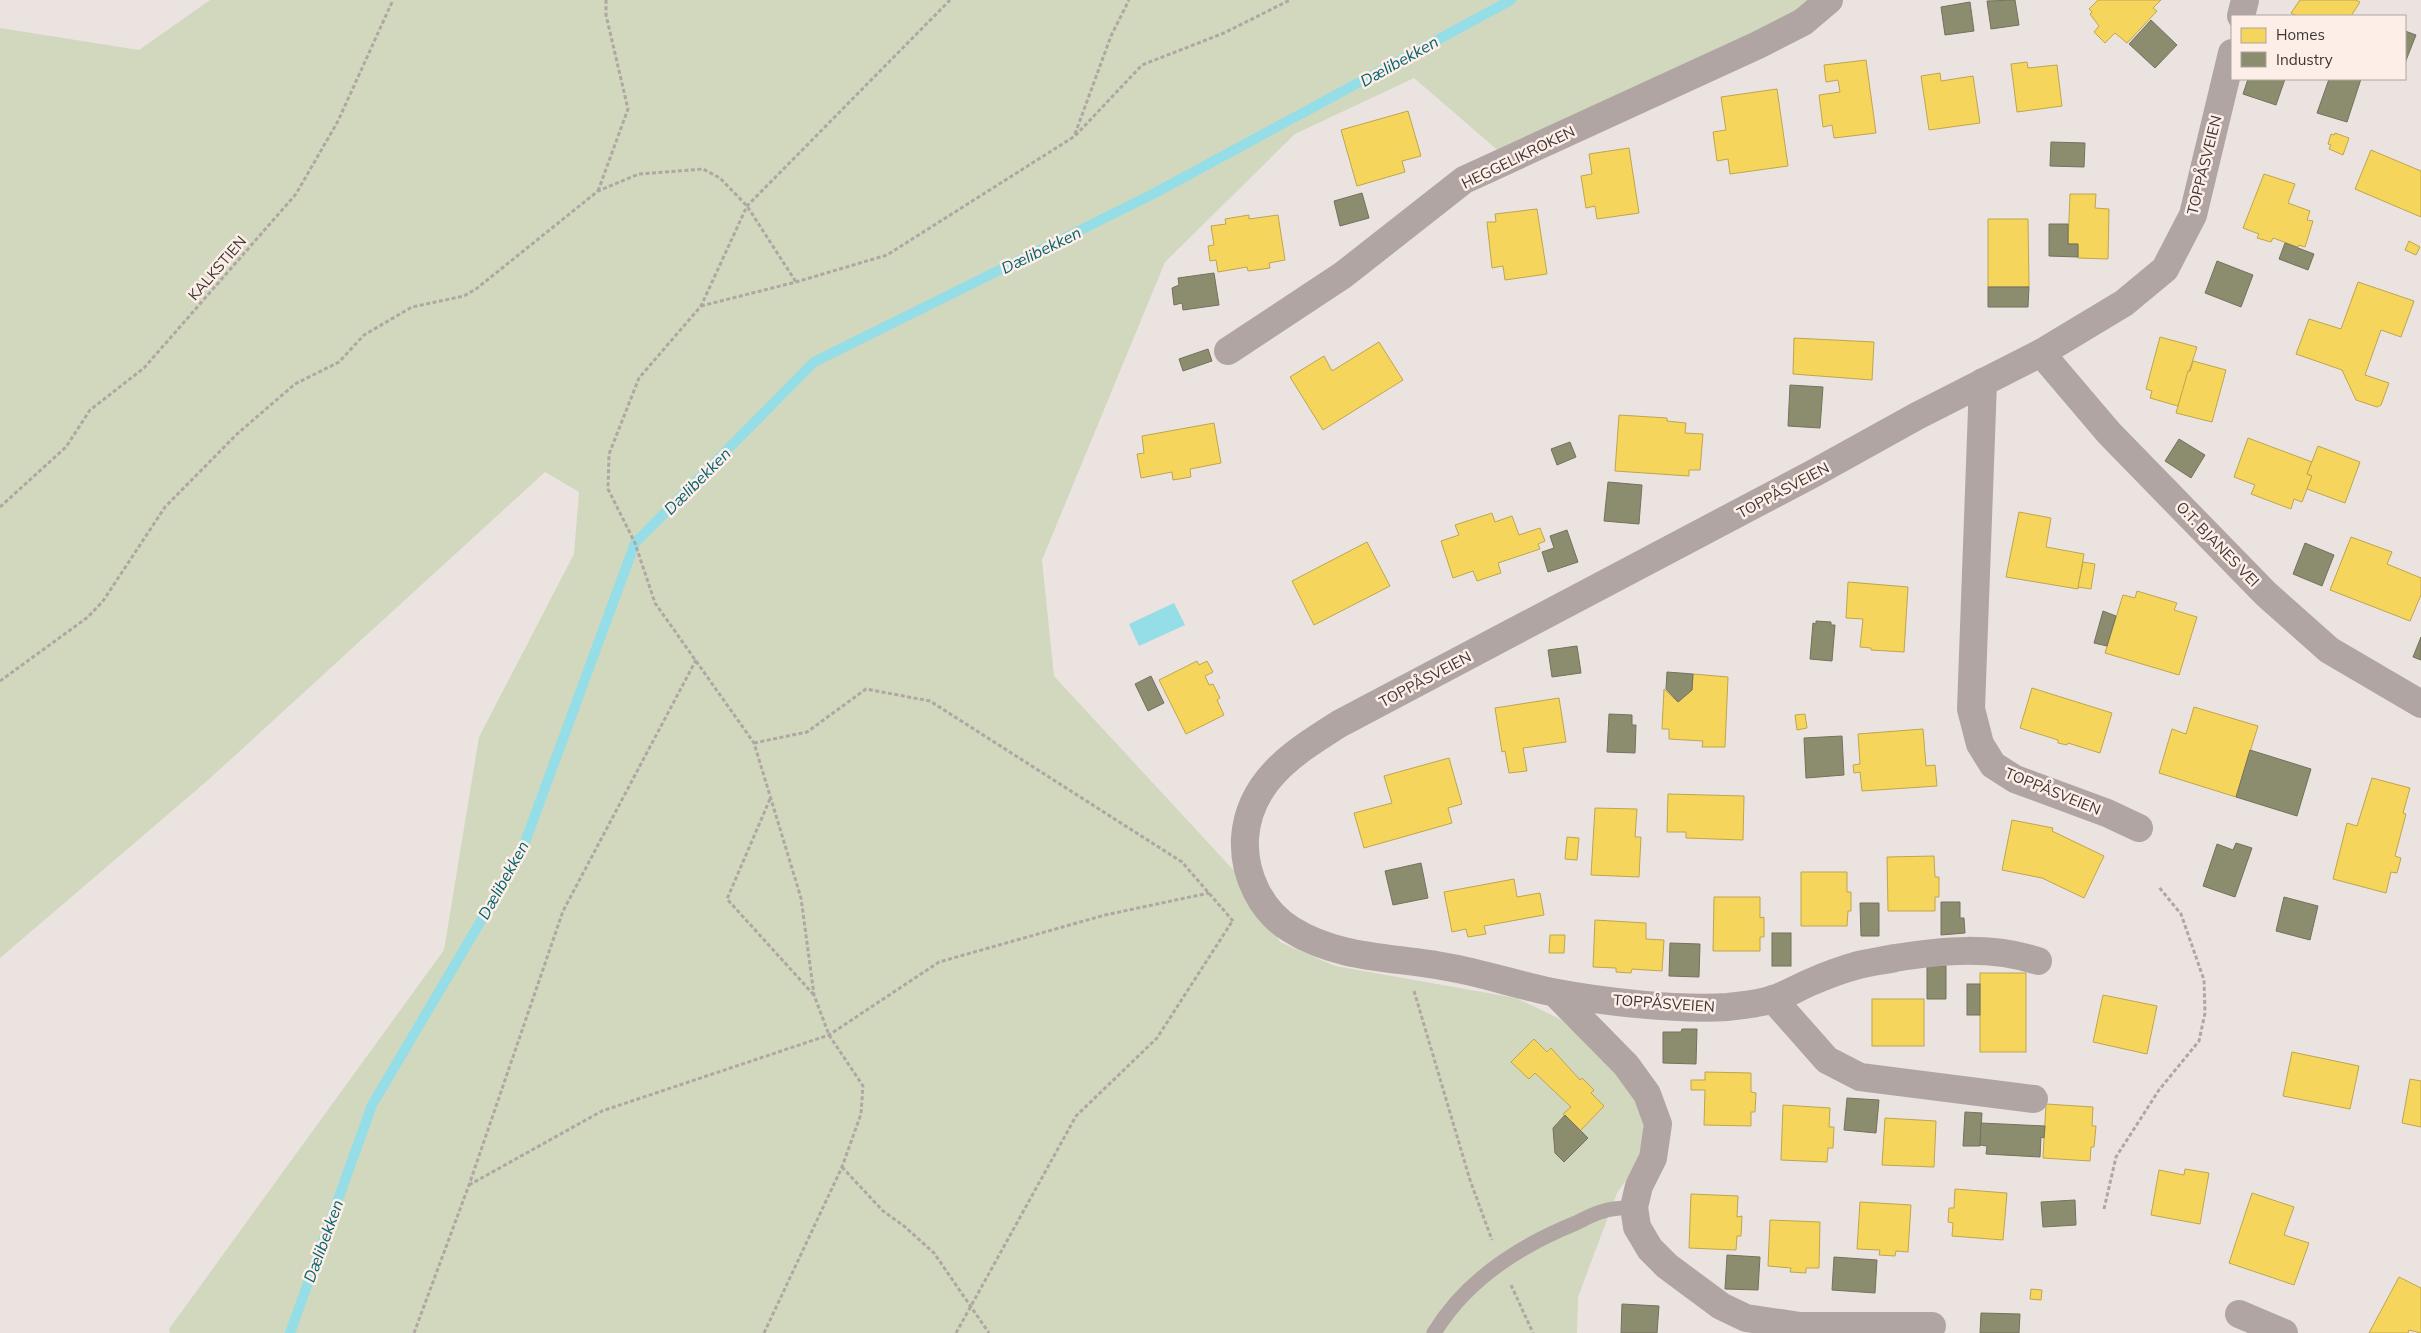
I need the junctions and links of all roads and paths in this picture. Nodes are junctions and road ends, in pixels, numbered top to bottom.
1 (393, 0) edge
2 (606, 0) edge
3 (950, 0) edge
4 (1129, 0) edge
5 (1290, 0) edge
6 (1829, 0) edge
7 (2245, 0) edge
8 (2241, 15) edge
9 (2231, 56) edge
10 (1074, 136) junction
11 (598, 191) junction
12 (747, 206) junction
13 (796, 282) junction
14 (701, 306) junction
15 (1228, 351) dead end
16 (2041, 352) junction
17 (1983, 382) junction
18 (0, 506) edge
19 (696, 660) junction
20 (0, 681) edge
21 (2421, 704) edge
22 (754, 743) junction
23 (771, 798) junction
24 (2139, 828) dead end
25 (2158, 886) dead end
26 (1209, 893) junction
27 (2038, 960) dead end
28 (1406, 961) junction
29 (1555, 993) junction
30 (814, 995) junction
31 (1773, 999) junction
32 (829, 1035) junction
33 (2034, 1098) dead end
34 (842, 1166) junction
35 (469, 1185) junction
36 (1634, 1207) junction
37 (2104, 1209) dead end
38 (1500, 1263) junction
39 (970, 1306) junction
40 (2239, 1314) dead end
41 (1932, 1326) dead end
42 (414, 1333) edge
43 (764, 1333) edge
44 (956, 1333) edge
45 (989, 1333) edge
46 (1434, 1333) edge
47 (1532, 1333) edge
48 (2284, 1333) edge

1 - 18 path, KALKSTIEN
2 - 11 path
3 - 12 path
4 - 10 path
5 - 10 path
6 - 15 street, HEGGELIKROKEN
7 - 8 street
9 - 16 street, TOPPÅSVEIEN
10 - 13 path
11 - 12 path
11 - 20 path
12 - 13 path
12 - 14 path
13 - 14 path
14 - 19 path
16 - 17 street, TOPPÅSVEIEN
16 - 21 street, O.T. BJANES VEI
17 - 24 street, TOPPÅSVEIEN
17 - 28 street, TOPPÅSVEIEN
19 - 22 path
19 - 35 path
22 - 23 path
22 - 26 path
23 - 30 path
23 - 30 path
25 - 37 path
26 - 32 path
26 - 39 path
27 - 31 street, TOPPÅSVEIEN
28 - 29 street, TOPPÅSVEIEN
28 - 38 path
29 - 31 street, TOPPÅSVEIEN
29 - 36 street
30 - 32 path
31 - 33 street
32 - 34 path
32 - 35 path
34 - 39 path
34 - 43 path
35 - 42 path
36 - 38 lane
36 - 41 street
38 - 46 lane
38 - 47 path
39 - 44 path
39 - 45 path
40 - 48 street

